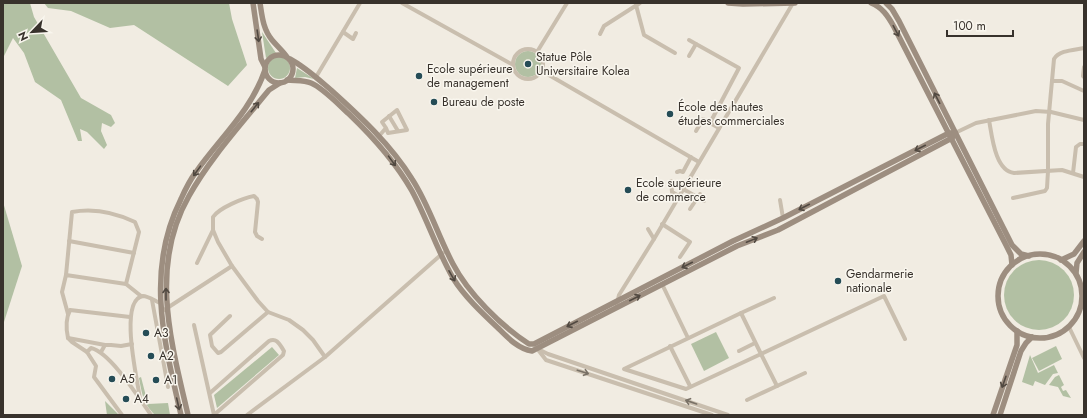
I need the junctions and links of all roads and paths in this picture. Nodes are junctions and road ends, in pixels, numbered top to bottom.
1 (253, 3) edge
2 (260, 3) edge
3 (360, 3) edge
4 (402, 3) edge
5 (566, 3) edge
6 (728, 3) edge
7 (794, 3) edge
8 (871, 3) edge
9 (886, 3) edge
10 (638, 4) edge
11 (343, 32) junction
12 (356, 32) dead end
13 (600, 34) dead end
14 (689, 40) dead end
15 (696, 44) junction
16 (1083, 48) edge
17 (537, 52) junction
18 (675, 53) dead end
19 (689, 56) dead end
20 (289, 58) junction
21 (513, 65) junction
22 (1084, 67) edge
23 (265, 69) junction
24 (542, 71) junction
25 (316, 77) junction
26 (1084, 77) edge
27 (287, 80) junction
28 (1052, 81) junction
29 (280, 82) junction
30 (1084, 90) edge
31 (1048, 112) junction
32 (389, 116) junction
33 (989, 120) junction
34 (1084, 120) edge
35 (710, 123) junction
36 (386, 128) junction
37 (719, 128) junction
38 (398, 131) junction
39 (696, 131) dead end
40 (952, 135) junction
41 (379, 136) junction
42 (1084, 144) edge
43 (691, 157) junction
44 (699, 162) junction
45 (1048, 171) junction
46 (677, 172) dead end
47 (1073, 173) junction
48 (1084, 177) edge
49 (671, 182) dead end
50 (683, 189) junction
51 (679, 196) junction
52 (699, 196) junction
53 (1013, 198) dead end
54 (780, 200) dead end
55 (704, 202) dead end
56 (690, 209) dead end
57 (783, 218) junction
58 (662, 224) junction
59 (648, 229) dead end
60 (213, 230) junction
61 (262, 238) dead end
62 (654, 239) junction
63 (69, 241) junction
64 (1084, 241) edge
65 (444, 252) junction
66 (1084, 252) edge
67 (134, 253) junction
68 (1030, 256) junction
69 (680, 257) dead end
70 (1061, 260) junction
71 (197, 264) dead end
72 (1012, 265) junction
73 (232, 266) junction
74 (1076, 274) junction
75 (66, 275) junction
76 (126, 284) junction
77 (662, 284) junction
78 (141, 296) junction
79 (1083, 296) edge
80 (774, 298) dead end
81 (675, 299) dead end
82 (152, 300) junction
83 (617, 300) junction
84 (160, 302) junction
85 (670, 302) junction
86 (166, 308) junction
87 (616, 308) junction
88 (161, 312) junction
89 (268, 312) junction
90 (741, 313) junction
91 (68, 314) junction
92 (230, 316) dead end
93 (130, 317) junction
94 (194, 325) dead end
95 (1069, 327) junction
96 (1017, 331) junction
97 (68, 338) junction
98 (688, 338) junction
99 (1032, 338) junction
100 (905, 339) dead end
101 (755, 343) junction
102 (132, 344) junction
103 (534, 344) junction
104 (105, 346) junction
105 (670, 346) junction
106 (538, 349) junction
107 (739, 351) dead end
108 (87, 352) junction
109 (101, 352) junction
110 (761, 354) junction
111 (325, 357) junction
112 (1084, 358) edge
113 (805, 373) dead end
114 (690, 386) junction
115 (777, 386) junction
116 (168, 387) dead end
117 (210, 393) junction
118 (747, 400) dead end
119 (141, 401) junction
120 (215, 414) edge
121 (122, 415) edge
122 (151, 415) edge
123 (181, 415) edge
124 (188, 415) edge
125 (247, 415) edge
126 (712, 415) edge
127 (728, 415) edge
128 (993, 415) edge
129 (1000, 415) edge

1 -> 23 main road
2 - 20 main road
3 - 11 street
4 - 21 street
5 - 17 street
6 - 7 main road
7 - 37 street
8 -> 40 main road
40 -> 9 main road
10 - 13 street
10 - 18 street
11 - 12 street
11 - 25 street
14 - 15 street
15 - 19 street
15 - 35 street
16 - 28 street
17 - 21 street
17 - 24 street
20 - 23 main road
20 - 25 main road
20 - 27 main road
21 - 24 street
22 - 26 street
23 - 29 main road
23 -> 84 main road
24 - 43 street
25 - 41 main road
27 - 29 main road
27 -> 65 main road
28 - 30 street
28 - 31 street
86 -> 29 main road
31 - 33 street
31 - 34 street
31 - 45 street
32 - 36 street
32 - 38 street
32 - 38 street
33 - 40 street
33 - 45 street
35 - 37 street
35 - 39 street
36 - 38 street
36 - 41 street
37 - 44 street
40 -> 57 main road
40 - 68 main road
40 - 72 main road
77 -> 40 main road
41 - 65 main road
42 - 47 street
43 - 44 street
43 - 46 street
44 - 50 street
45 - 47 street
45 - 53 street
47 - 48 street
49 - 51 street
50 - 51 street
50 - 52 street
51 - 58 street
52 - 55 street
52 - 56 street
54 - 57 street
57 -> 83 main road
58 - 62 street
58 - 69 street
59 - 62 street
60 - 61 street
60 - 71 street
60 - 73 street
62 - 83 street
63 - 67 street
63 - 67 street
63 - 75 street
64 - 70 main road
65 - 103 main road
65 -> 106 main road
65 - 111 street
66 - 74 main road
67 - 76 street
68 - 70 main road
68 - 72 main road
70 - 74 main road
72 - 96 main road
73 - 86 street
73 - 89 street
74 - 79 main road
75 - 76 street
75 - 91 street
76 - 78 street
77 - 85 street
87 -> 77 main road
78 - 82 street
78 - 93 street
79 - 95 main road
80 - 90 street
81 - 85 street
82 - 84 street
82 - 116 street
83 - 87 street
83 -> 103 main road
84 - 88 main road
85 - 98 street
86 - 88 street
86 - 124 main road
87 - 106 main road
88 -> 123 main road
89 - 92 street
89 - 111 street
90 - 98 street
90 - 101 street
91 - 93 street
91 - 97 street
93 - 102 street
94 - 117 street
95 - 99 main road
95 - 112 street
96 - 99 main road
96 -> 128 main road
97 - 104 street
97 - 108 street
98 - 105 street
99 - 129 main road
100 - 110 street
101 - 107 street
101 - 110 street
102 - 104 street
102 - 119 street
103 - 106 main road
104 - 109 street
105 - 114 street
105 - 114 street
106 -> 126 street
127 -> 106 street
108 - 109 street
108 - 121 street
109 - 119 street
110 - 114 street
110 - 115 street
111 - 125 street
113 - 115 street
115 - 118 street
117 - 120 street
117 - 120 street
119 - 122 street

